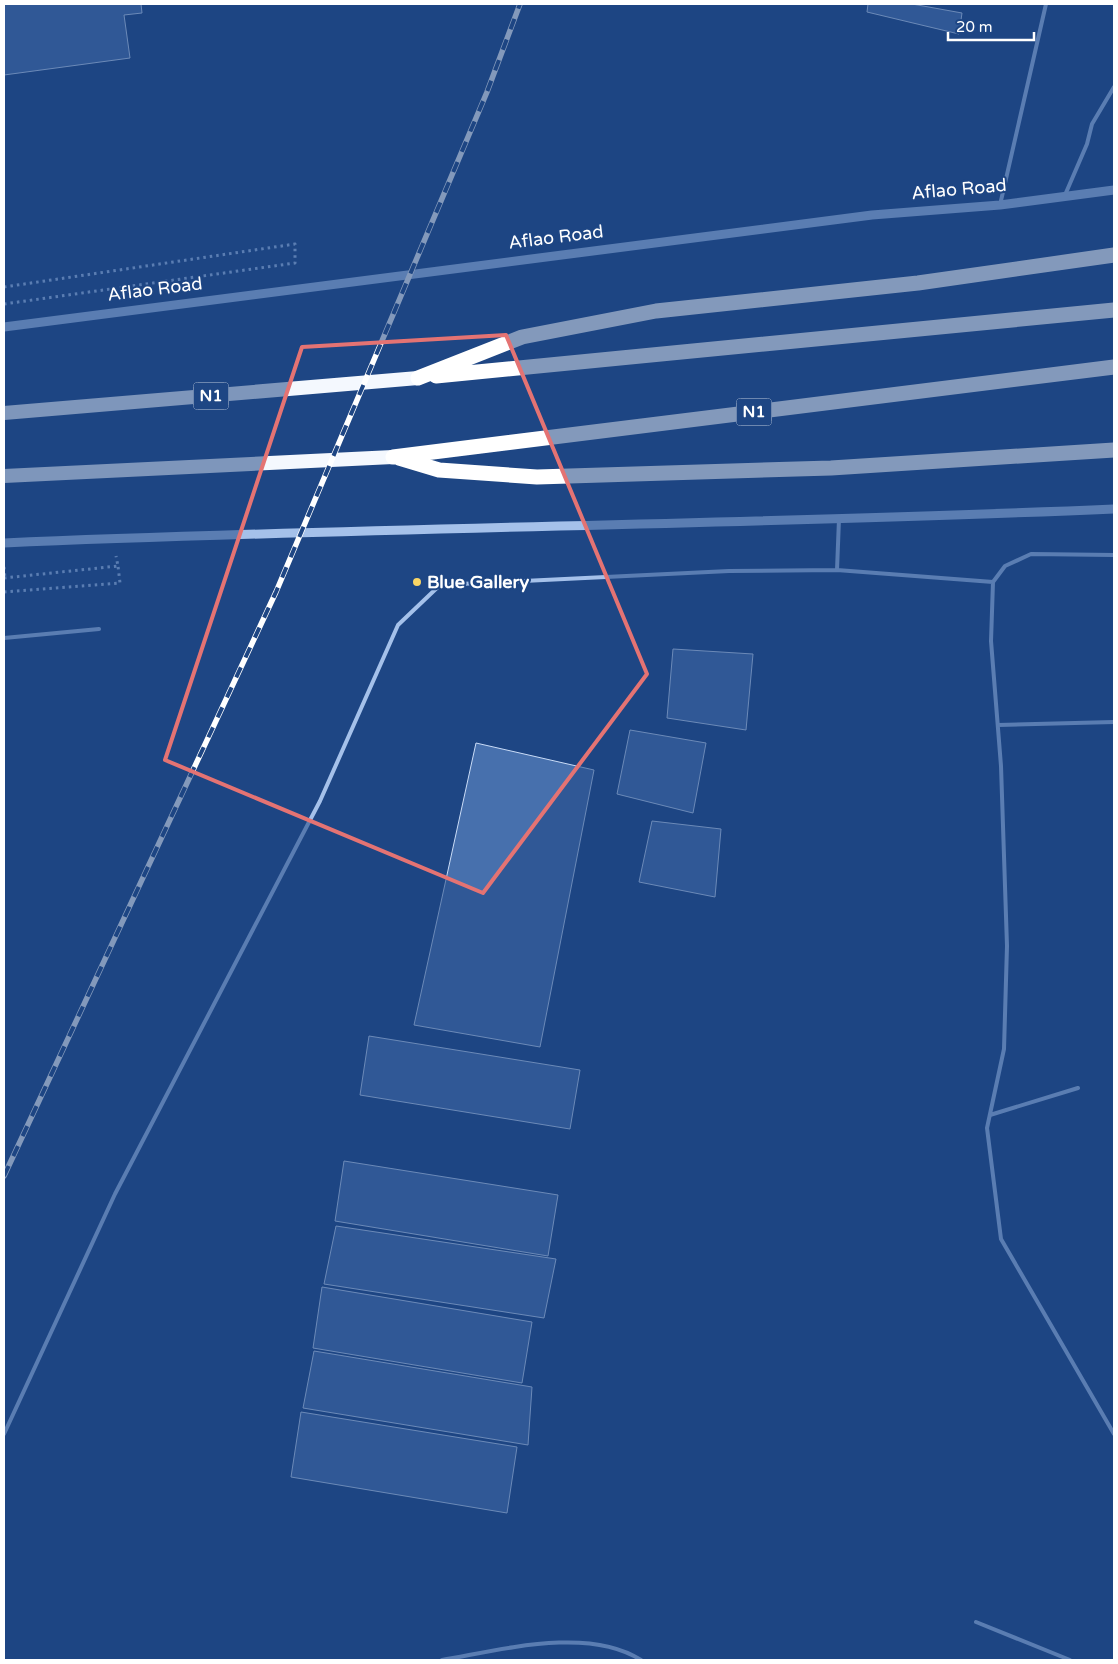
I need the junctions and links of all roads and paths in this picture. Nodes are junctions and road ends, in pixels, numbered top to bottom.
1 (1046, 4) edge
2 (1114, 87) edge
3 (1114, 190) edge
4 (1064, 196) junction
5 (1000, 205) junction
6 (1114, 255) edge
7 (4, 288) edge
8 (4, 304) edge
9 (1114, 310) edge
10 (4, 327) edge
11 (1114, 367) edge
12 (418, 378) junction
13 (4, 413) edge
14 (1114, 450) edge
15 (393, 457) junction
16 (4, 476) edge
17 (1114, 509) edge
18 (839, 518) junction
19 (113, 538) junction
20 (4, 543) edge
21 (1114, 555) edge
22 (118, 566) junction
23 (4, 567) edge
24 (836, 570) junction
25 (4, 578) edge
26 (993, 582) junction
27 (4, 592) edge
28 (99, 629) dead end
29 (4, 638) edge
30 (1114, 722) edge
31 (998, 725) junction
32 (1078, 1088) dead end
33 (990, 1115) junction
34 (4, 1434) edge
35 (1114, 1434) edge
36 (976, 1622) dead end
37 (442, 1660) edge
38 (641, 1660) edge
39 (1070, 1660) edge

1 - 5 lane
2 - 4 lane
3 - 4 street, Aflao Road
4 - 5 street, Aflao Road
5 - 10 street, Aflao Road
6 - 12 highway
7 - 8 path
9 - 12 highway, N1
11 - 15 highway, N1
12 - 13 highway, N1
14 - 15 highway
15 - 16 highway, N1
17 - 18 street
18 - 19 street
18 - 24 lane
19 - 20 street
19 - 22 path
21 - 26 lane
22 - 25 path
22 - 27 path
23 - 25 path
24 - 26 lane
24 - 34 lane
26 - 31 lane
28 - 29 lane
30 - 31 lane
31 - 33 lane
32 - 33 lane
33 - 35 lane
36 - 39 lane
37 - 38 lane

